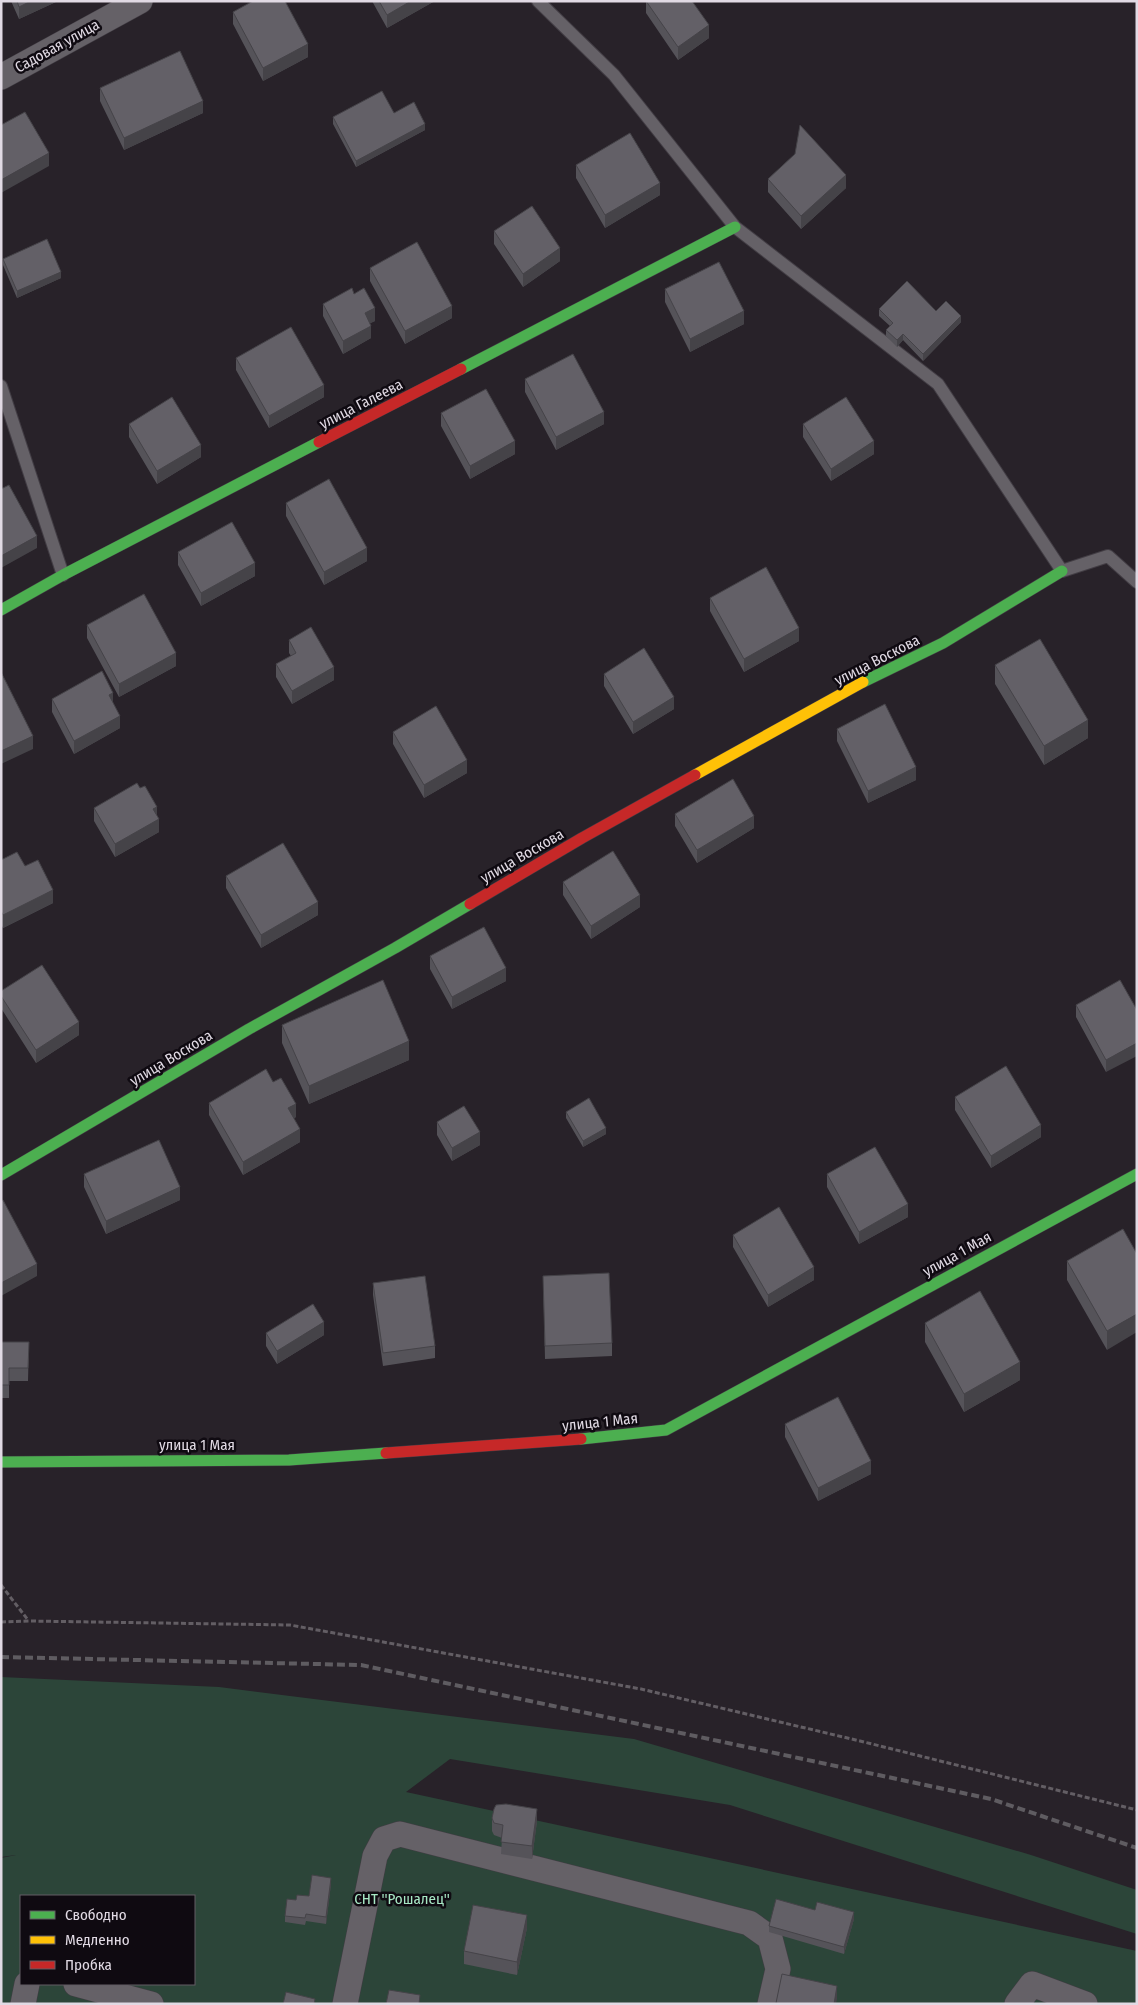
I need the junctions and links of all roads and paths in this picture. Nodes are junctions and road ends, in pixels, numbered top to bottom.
1 (140, 1) edge
2 (538, 1) edge
3 (1, 77) edge
4 (735, 228) junction
5 (1, 386) edge
6 (1062, 571) junction
7 (63, 575) junction
8 (1137, 582) edge
9 (1, 610) edge
10 (1137, 1174) edge
11 (1, 1175) edge
12 (1, 1462) edge
13 (1, 1586) edge
14 (29, 1621) junction
15 (1, 1622) edge
16 (1137, 1810) edge
17 (27, 1985) edge
18 (80, 1985) edge
19 (23, 2004) edge
20 (151, 2004) edge
21 (345, 2004) edge
22 (770, 2004) edge
23 (1017, 2004) edge
24 (1085, 2004) edge

1 - 3 street, Садовая улица
2 - 4 lane
4 - 6 lane
4 - 7 street, улица Галеева
5 - 7 lane
6 - 8 lane
6 - 11 street, улица Воскова
7 - 9 street, улица Галеева
10 - 12 street, улица 1 Мая
13 - 14 path
14 - 15 path
14 - 16 path
17 - 19 street
18 - 20 street
21 - 22 street
23 - 24 street

